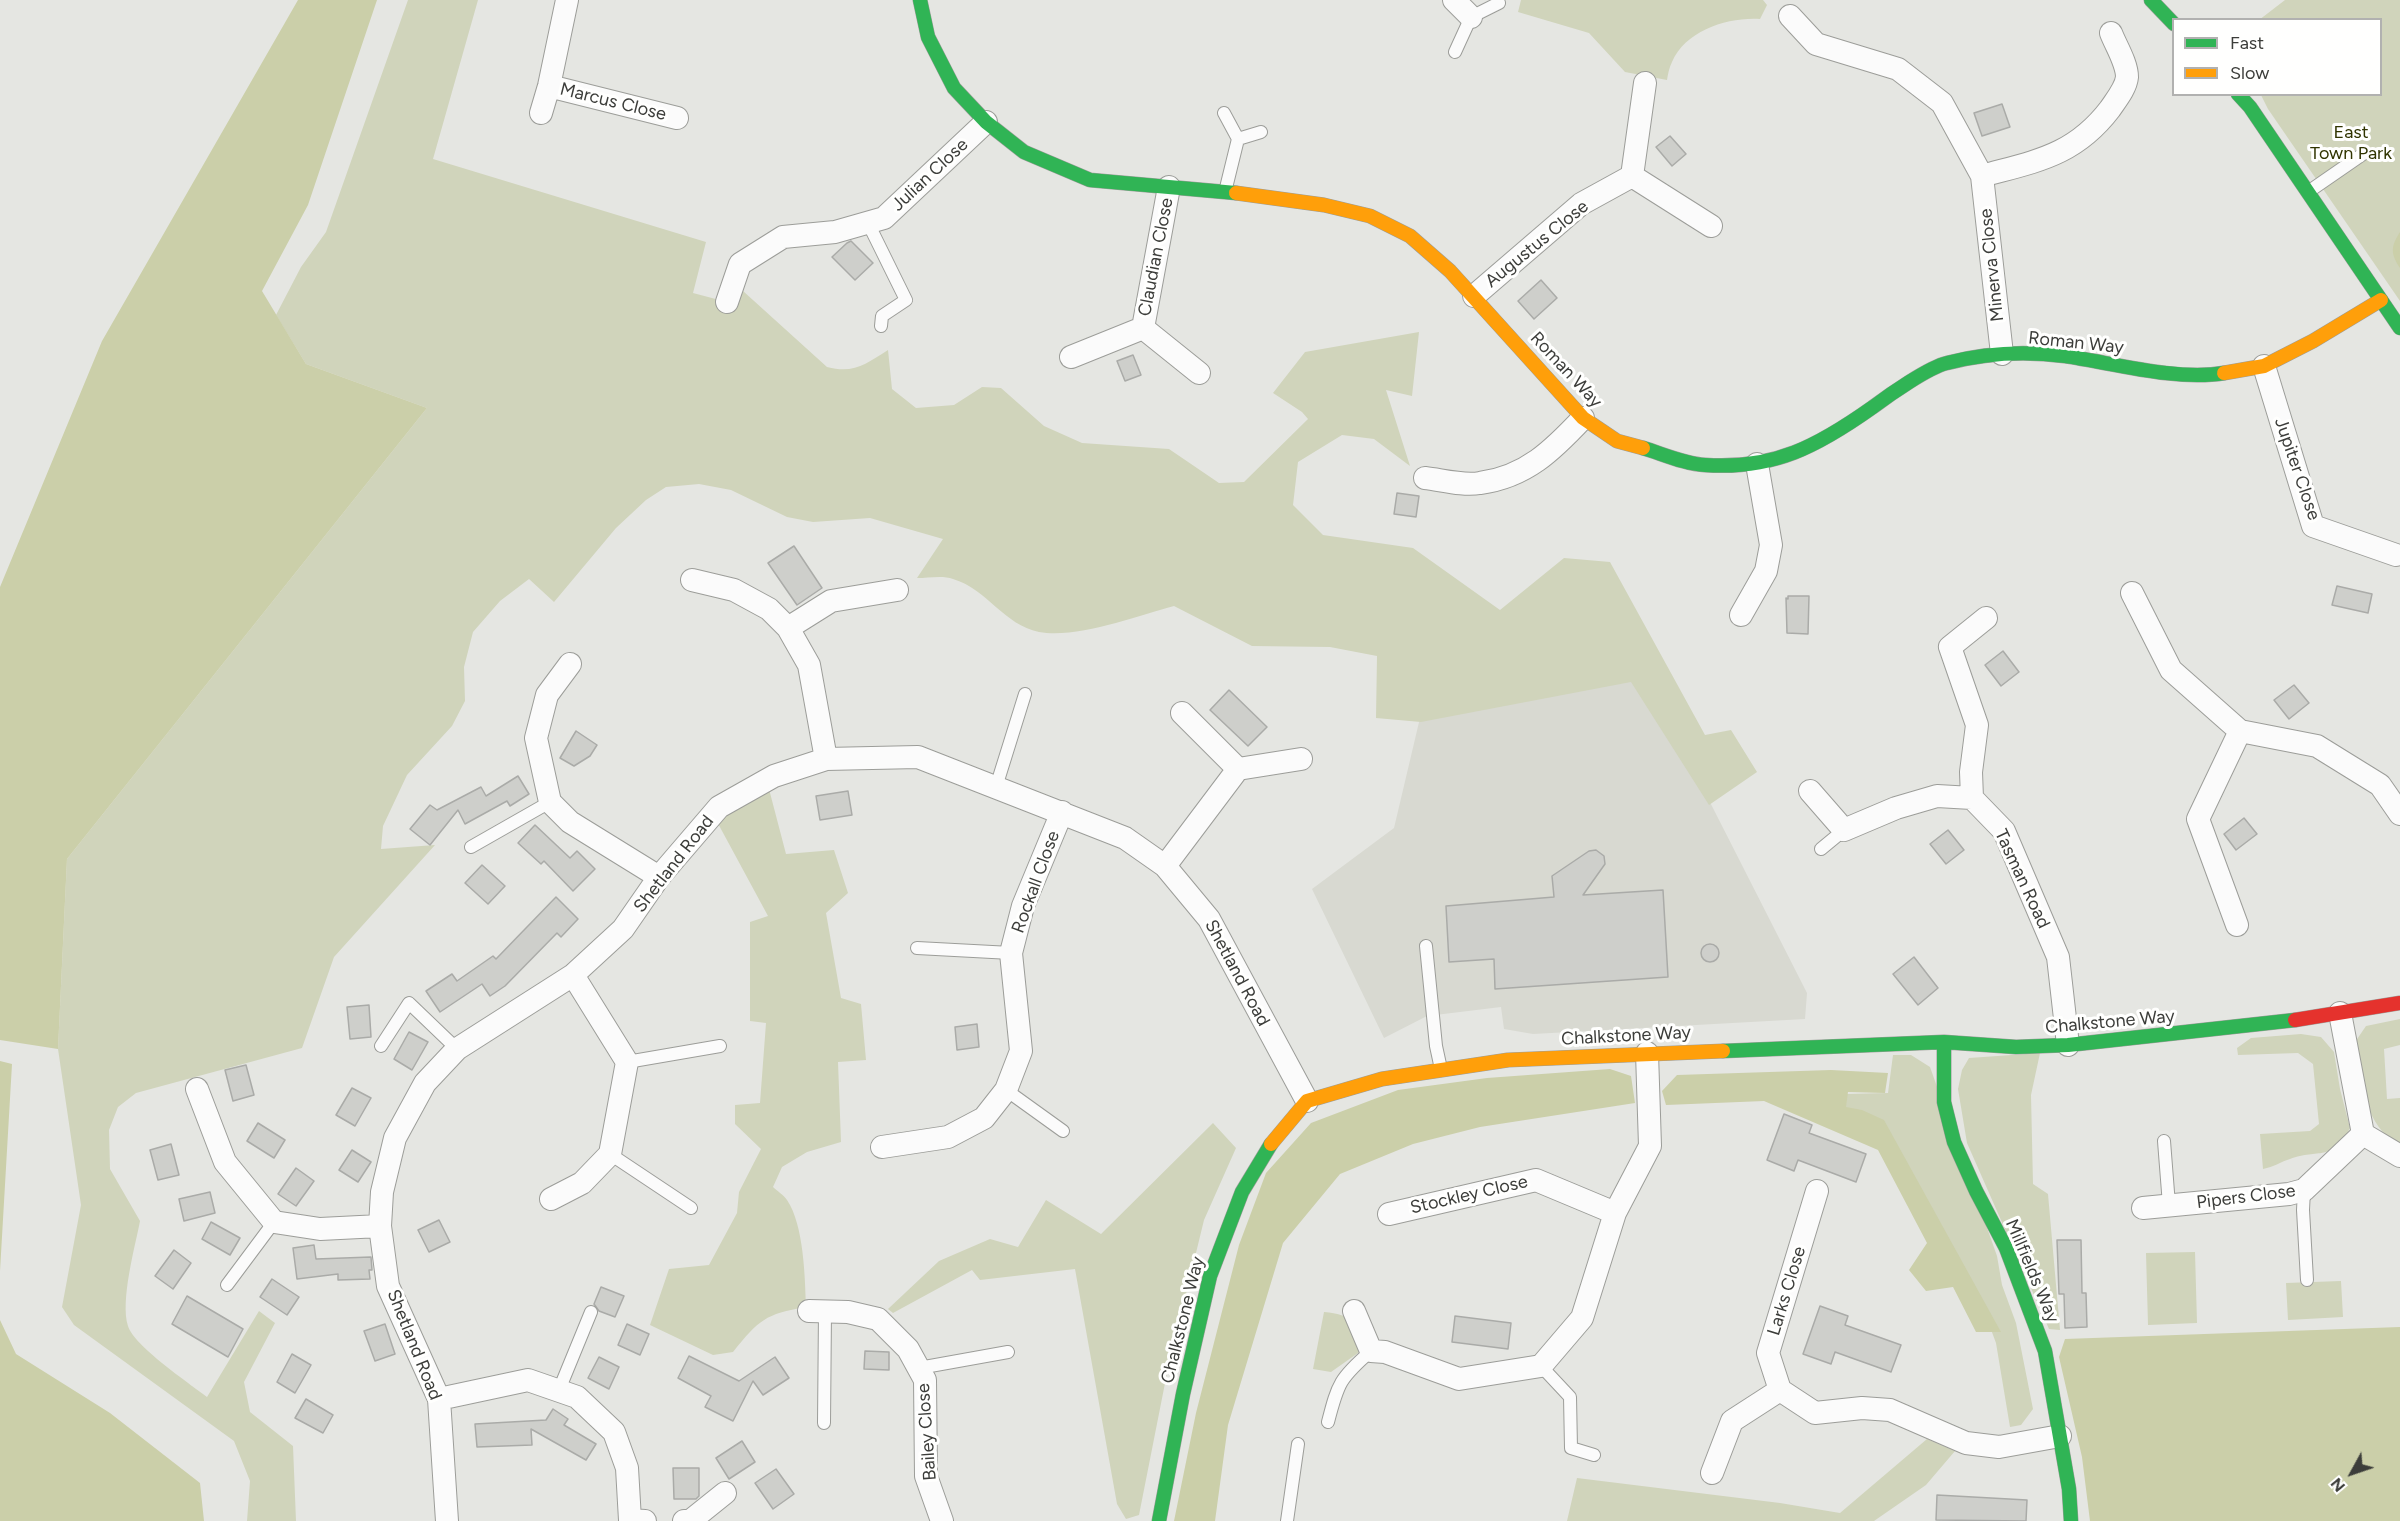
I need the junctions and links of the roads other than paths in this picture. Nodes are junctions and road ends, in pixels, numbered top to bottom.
1 (567, 0) edge
2 (920, 0) edge
3 (1454, 0) edge
4 (2151, 0) edge
5 (1499, 3) dead end
6 (1790, 16) dead end
7 (1471, 17) junction
8 (2172, 22) edge
9 (2111, 33) dead end
10 (1455, 52) dead end
11 (1645, 82) dead end
12 (549, 86) junction
13 (2240, 96) edge
14 (541, 112) dead end
15 (1224, 113) dead end
16 (677, 118) dead end
17 (986, 122) junction
18 (1261, 132) dead end
19 (1238, 139) junction
20 (2363, 154) dead end
21 (1632, 176) junction
22 (1982, 176) junction
23 (1170, 187) junction
24 (1225, 192) junction
25 (2308, 192) junction
26 (868, 223) junction
27 (1711, 226) dead end
28 (1474, 296) junction
29 (2381, 300) junction
30 (727, 302) dead end
31 (880, 326) dead end
32 (1143, 328) junction
33 (2400, 328) edge
34 (2002, 354) junction
35 (1071, 357) dead end
36 (2264, 366) junction
37 (1199, 373) dead end
38 (1583, 418) junction
39 (1757, 464) junction
40 (1425, 478) dead end
41 (2396, 555) dead end
42 (692, 580) dead end
43 (897, 590) dead end
44 (2132, 593) dead end
45 (1741, 615) dead end
46 (1986, 618) dead end
47 (788, 628) junction
48 (570, 664) dead end
49 (1025, 694) dead end
50 (1182, 713) dead end
51 (2240, 732) junction
52 (826, 759) junction
53 (1301, 759) dead end
54 (1238, 769) junction
55 (996, 787) junction
56 (1810, 791) dead end
57 (1972, 798) junction
58 (550, 802) junction
59 (1062, 812) junction
60 (2400, 814) edge
61 (1844, 830) junction
62 (471, 847) dead end
63 (1821, 849) dead end
64 (1165, 866) junction
65 (659, 877) junction
66 (2237, 925) dead end
67 (1426, 946) dead end
68 (917, 948) dead end
69 (1011, 953) junction
70 (573, 975) junction
71 (2400, 1003) edge
72 (2340, 1013) junction
73 (1944, 1042) junction
74 (381, 1046) dead end
75 (720, 1046) dead end
76 (2068, 1046) junction
77 (457, 1049) junction
78 (1647, 1053) junction
79 (627, 1062) junction
80 (1441, 1069) junction
81 (197, 1089) dead end
82 (1006, 1090) junction
83 (1306, 1101) junction
84 (1063, 1131) dead end
85 (2363, 1134) junction
86 (2164, 1141) dead end
87 (882, 1147) dead end
88 (610, 1154) junction
89 (2400, 1156) edge
90 (2304, 1190) junction
91 (1817, 1191) dead end
92 (552, 1199) dead end
93 (2169, 1205) junction
94 (691, 1208) dead end
95 (2143, 1208) dead end
96 (1615, 1213) junction
97 (1389, 1214) dead end
98 (274, 1222) junction
99 (380, 1226) junction
100 (2307, 1280) dead end
101 (227, 1285) dead end
102 (817, 1311) joint
103 (1354, 1311) dead end
104 (591, 1312) dead end
105 (1371, 1351) junction
106 (1008, 1352) dead end
107 (1541, 1366) junction
108 (919, 1368) junction
109 (559, 1390) junction
110 (1780, 1390) junction
111 (439, 1399) junction
112 (1328, 1422) dead end
113 (824, 1423) dead end
114 (2060, 1436) junction
115 (1298, 1444) dead end
116 (1594, 1455) dead end
117 (1712, 1473) dead end
118 (725, 1493) dead end
119 (447, 1521) edge
120 (645, 1521) edge
121 (684, 1521) edge
122 (942, 1521) edge
123 (1159, 1521) edge
124 (1287, 1521) edge
125 (2071, 1521) edge

1 - 12 street, Marcus Close
2 - 17 street, Roman Way
3 - 7 street
4 - 8 street
5 - 7 lane
6 - 22 street, Minerva Close
7 - 10 lane
9 - 22 street
11 - 21 street
12 - 14 street, Marcus Close
12 - 16 street, Marcus Close
13 - 25 street
15 - 19 lane
17 - 23 street, Roman Way
17 - 26 street, Julian Close
18 - 19 lane
19 - 24 lane
20 - 25 lane
21 - 27 street
21 - 28 street, Augustus Close
22 - 34 street, Minerva Close
23 - 24 street, Roman Way
23 - 32 street, Claudian Close
24 - 28 street, Roman Way
25 - 29 street
26 - 30 street, Julian Close
26 - 31 lane
28 - 38 street, Roman Way
29 - 33 street
29 - 36 street, Roman Way
32 - 35 street, Claudian Close
32 - 37 street, Claudian Close
34 - 36 street, Roman Way
34 - 39 street, Roman Way
36 - 41 street, Jupiter Close
38 - 39 street, Roman Way
38 - 40 street
39 - 45 street
42 - 47 street
43 - 47 street
44 - 51 street
46 - 57 street
47 - 52 street
48 - 58 street
49 - 55 lane
50 - 54 street
51 - 60 street
51 - 66 street
52 - 55 street, Shetland Road
52 - 65 street, Shetland Road
53 - 54 street
54 - 64 street
55 - 59 street, Shetland Road
56 - 61 street
57 - 61 street
57 - 76 street, Tasman Road
58 - 62 lane
58 - 65 street
59 - 64 street, Shetland Road
59 - 69 street, Rockall Close
61 - 63 lane
64 - 83 street, Shetland Road
65 - 70 street, Shetland Road
67 - 80 lane
68 - 69 lane, Rockall Close
69 - 82 street, Rockall Close
70 - 77 street, Shetland Road
70 - 79 street
71 - 72 street, Chalkstone Way
72 - 76 street, Chalkstone Way
72 - 85 street
73 - 76 street, Chalkstone Way
73 - 78 street, Chalkstone Way
73 - 114 street, Millfields Way
74 - 77 lane
75 - 79 lane
77 - 99 street, Shetland Road
78 - 80 street, Chalkstone Way
78 - 96 street
79 - 88 street
80 - 83 street, Chalkstone Way
81 - 98 street
82 - 84 lane
82 - 87 street, Rockall Close
83 - 123 street, Chalkstone Way
85 - 89 street
85 - 90 street, Pipers Close
86 - 93 lane
88 - 92 street
88 - 94 lane
90 - 93 street, Pipers Close
90 - 100 lane
91 - 110 street, Larks Close
93 - 95 street, Pipers Close
96 - 97 street, Stockley Close
96 - 107 street
98 - 99 street
98 - 101 lane
99 - 111 street, Shetland Road
102 - 108 street, Bailey Close
102 - 113 lane
103 - 105 street
104 - 109 lane
105 - 107 street
105 - 112 lane
106 - 108 lane
107 - 116 lane
108 - 122 street, Bailey Close
109 - 111 street
109 - 120 street
110 - 114 street
110 - 117 street
111 - 119 street, Shetland Road
114 - 125 street, Millfields Way
115 - 124 lane
118 - 121 street

